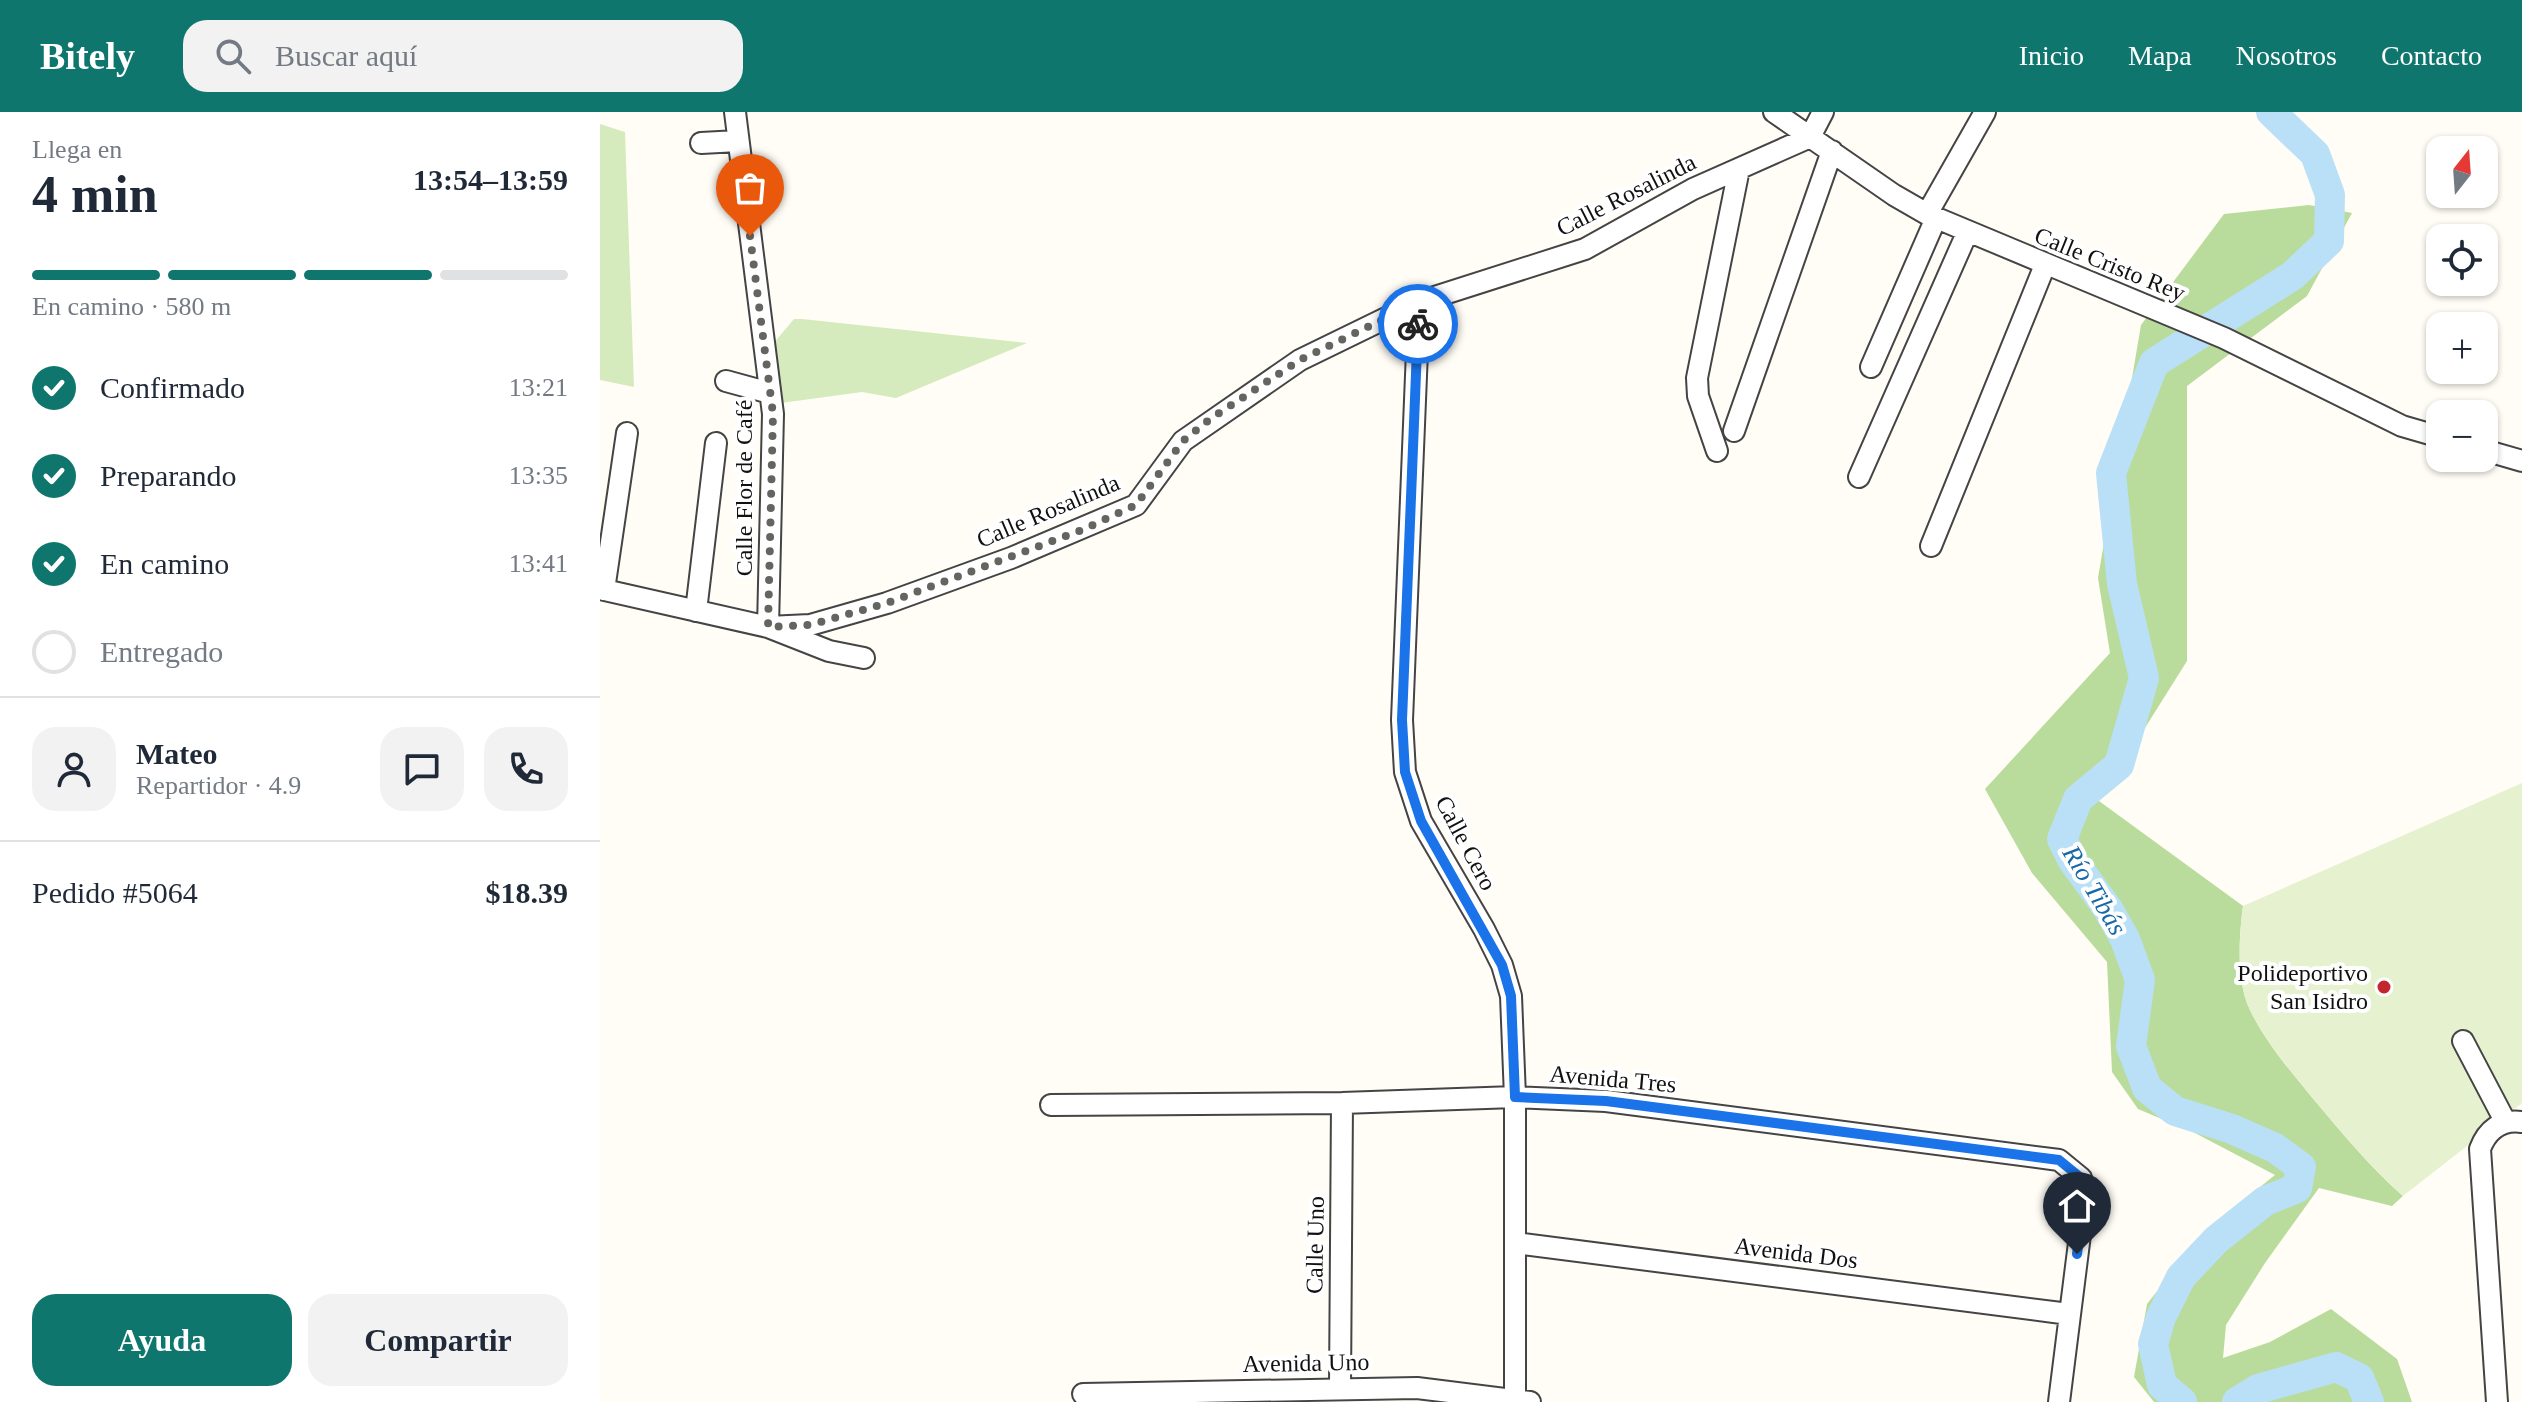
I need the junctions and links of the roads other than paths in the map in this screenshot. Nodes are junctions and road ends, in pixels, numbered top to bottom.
1 (735, 112) edge
2 (1774, 112) edge
3 (1823, 112) edge
4 (1985, 112) edge
5 (1810, 137) junction
6 (738, 141) junction
7 (701, 143) dead end
8 (1832, 151) junction
9 (1739, 169) junction
10 (1932, 216) junction
11 (1967, 233) junction
12 (2045, 265) junction
13 (1419, 302) junction
14 (1871, 367) dead end
15 (726, 381) dead end
16 (770, 393) junction
17 (1734, 431) dead end
18 (627, 433) dead end
19 (2426, 433) edge
20 (716, 443) dead end
21 (1717, 451) dead end
22 (2498, 454) edge
23 (2522, 461) edge
24 (1859, 477) dead end
25 (1931, 546) dead end
26 (602, 589) edge
27 (696, 611) junction
28 (768, 627) junction
29 (864, 658) dead end
30 (2463, 1041) dead end
31 (1515, 1097) junction
32 (1342, 1103) junction
33 (1051, 1105) dead end
34 (2514, 1122) edge
35 (1515, 1243) junction
36 (2069, 1314) junction
37 (1340, 1387) junction
38 (1083, 1394) dead end
39 (1520, 1401) edge
40 (2059, 1402) edge
41 (2497, 1402) edge

1 - 6 street, Calle Flor de Café
2 - 5 street, Calle Cristo Rey
3 - 5 street
4 - 10 street
5 - 8 street, Calle Cristo Rey
5 - 9 street, Calle Rosalinda
6 - 7 street
6 - 16 street, Calle Flor de Café
8 - 10 street, Calle Cristo Rey
8 - 17 street
9 - 13 street, Calle Rosalinda
9 - 21 street
10 - 11 street, Calle Cristo Rey
10 - 14 street
11 - 12 street, Calle Cristo Rey
11 - 24 street
12 - 19 street, Calle Cristo Rey
12 - 25 street
13 - 28 street, Calle Rosalinda
13 - 31 street, Calle Cero
15 - 16 street
16 - 28 street, Calle Flor de Café
18 - 26 street
20 - 27 street
22 - 23 street
26 - 27 street, Calle Rosalinda
27 - 28 street, Calle Rosalinda
28 - 29 street
30 - 34 street
31 - 32 street, Avenida Tres
31 - 35 street, Calle Cero
31 - 36 street, Avenida Tres
32 - 33 street, Avenida Tres
32 - 37 street, Calle Uno
34 - 41 street
35 - 36 street, Avenida Dos
35 - 39 street, Calle Cero
36 - 40 street
37 - 38 street, Avenida Uno
37 - 39 street, Avenida Uno

